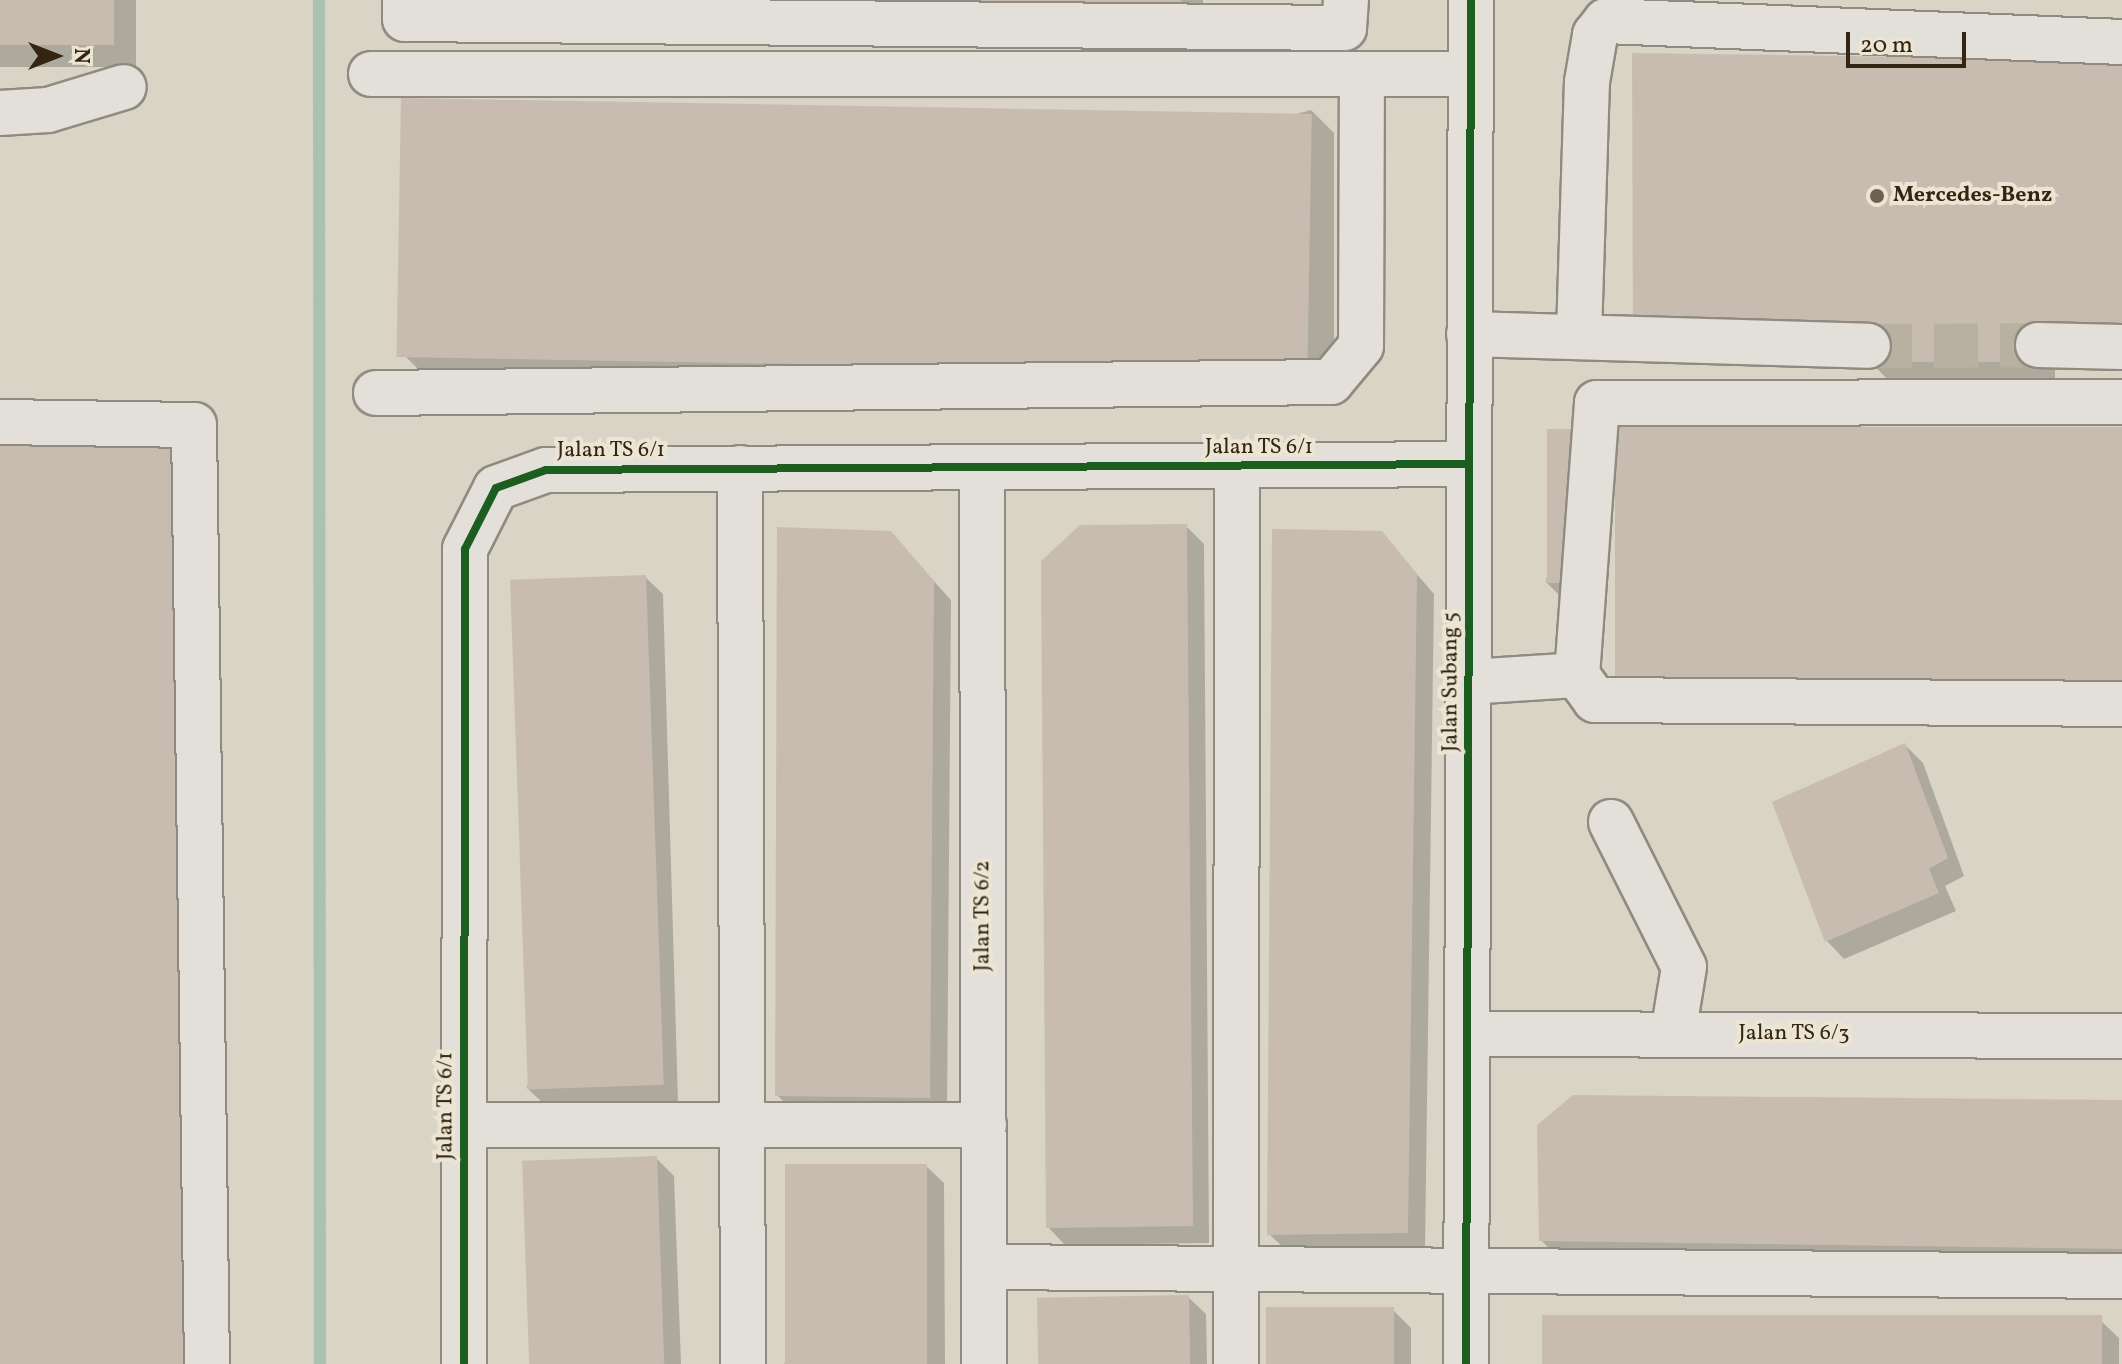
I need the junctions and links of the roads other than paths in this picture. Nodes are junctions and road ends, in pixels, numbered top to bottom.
1 (405, 0) edge
2 (1346, 0) edge
3 (1471, 0) edge
4 (2122, 42) edge
5 (371, 74) dead end
6 (1362, 74) junction
7 (1470, 74) junction
8 (124, 87) dead end
9 (0, 113) edge
10 (1469, 334) junction
11 (1579, 335) junction
12 (2038, 345) tunnel mouth
13 (1868, 346) tunnel mouth
14 (2122, 347) edge
15 (376, 393) dead end
16 (2122, 402) edge
17 (0, 422) edge
18 (1469, 464) junction
19 (1237, 466) junction
20 (982, 467) junction
21 (740, 468) junction
22 (1577, 675) junction
23 (1469, 682) junction
24 (2122, 704) edge
25 (1611, 822) dead end
26 (1467, 1034) junction
27 (1673, 1034) junction
28 (2122, 1036) edge
29 (464, 1125) junction
30 (742, 1125) junction
31 (984, 1125) junction
32 (984, 1267) junction
33 (1237, 1269) junction
34 (1466, 1270) junction
35 (2122, 1276) edge
36 (207, 1364) edge
37 (464, 1364) edge
38 (743, 1364) edge
39 (984, 1364) edge
40 (1236, 1364) edge
41 (1466, 1364) edge

1 - 2 street
3 - 7 street, Jalan Subang 5
4 - 11 street
5 - 6 street
6 - 7 street
6 - 15 street
7 - 10 street, Jalan Subang 5
8 - 9 street
10 - 11 street
10 - 18 street, Jalan Subang 5
11 - 13 street
12 - 14 street
16 - 22 street
17 - 36 street
18 - 19 street, Jalan TS 6/1
18 - 23 street, Jalan Subang 5
19 - 20 street, Jalan TS 6/1
19 - 33 street
20 - 21 street, Jalan TS 6/1
20 - 31 street, Jalan TS 6/2
21 - 29 street, Jalan TS 6/1
21 - 30 street
22 - 23 street
22 - 24 street
23 - 26 street, Jalan Subang 5
25 - 27 street
26 - 27 street, Jalan TS 6/3
26 - 34 street, Jalan Subang 5
27 - 28 street, Jalan TS 6/3
29 - 30 street
29 - 37 street, Jalan TS 6/1
30 - 31 street
30 - 38 street
31 - 32 street, Jalan TS 6/2
32 - 33 street
32 - 39 street, Jalan TS 6/2
33 - 34 street
33 - 40 street
34 - 35 street
34 - 41 street, Jalan Subang 5

